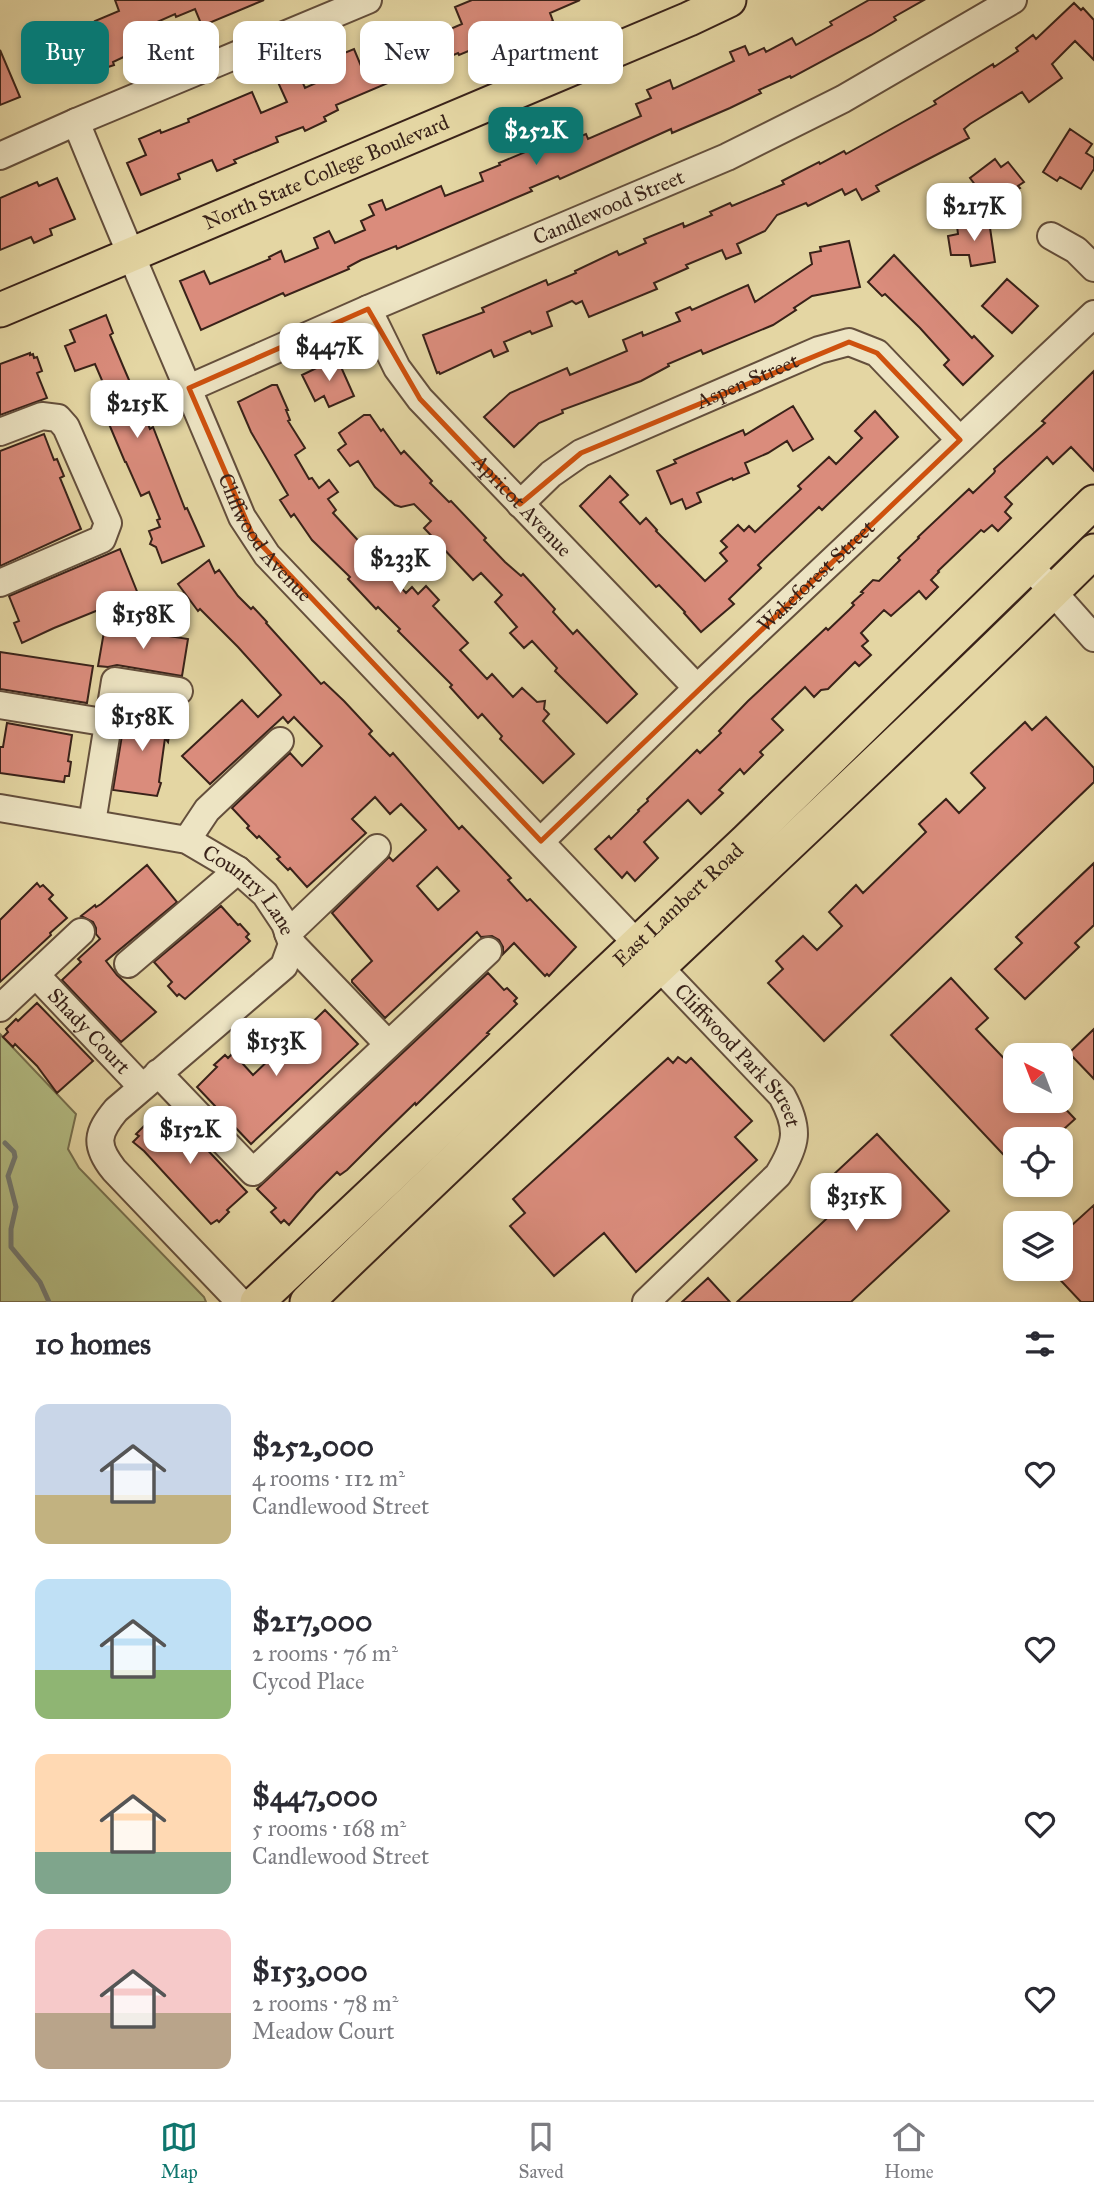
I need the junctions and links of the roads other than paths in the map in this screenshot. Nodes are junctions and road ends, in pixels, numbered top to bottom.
1 (729, 0) edge
2 (1013, 0) edge
3 (361, 1) edge
4 (76, 122) junction
5 (0, 156) edge
6 (1051, 236) dead end
7 (130, 255) junction
8 (1094, 268) edge
9 (368, 309) junction
10 (0, 310) edge
11 (1094, 314) edge
12 (189, 388) junction
13 (0, 432) edge
14 (960, 440) junction
15 (1094, 502) edge
16 (520, 504) junction
17 (1094, 551) edge
18 (1029, 565) junction
19 (0, 583) edge
20 (1054, 591) junction
21 (1094, 638) edge
22 (697, 688) junction
23 (179, 691) dead end
24 (0, 705) edge
25 (109, 723) junction
26 (280, 741) dead end
27 (0, 808) edge
28 (92, 823) junction
29 (187, 840) junction
30 (541, 841) junction
31 (377, 848) dead end
32 (238, 870) junction
33 (82, 932) dead end
34 (290, 938) junction
35 (636, 943) junction
36 (488, 951) dead end
37 (128, 964) dead end
38 (660, 967) junction
39 (36, 975) junction
40 (0, 1009) edge
41 (388, 1044) junction
42 (150, 1080) junction
43 (240, 1302) edge
44 (257, 1302) edge
45 (307, 1302) edge
46 (646, 1302) edge

1 - 7 main road, North State College Boulevard
2 - 9 street, Candlewood Street
3 - 4 street
4 - 5 street
4 - 7 street, Cliffwood Avenue
6 - 8 street
7 - 10 main road, North State College Boulevard
7 - 12 street, Cliffwood Avenue
9 - 12 street, Candlewood Street
9 - 16 street, Apricot Avenue
11 - 14 street, Wakeforest Street
12 - 30 street, Cliffwood Avenue
13 - 19 street
14 - 16 street, Aspen Street
14 - 22 street, Wakeforest Street
15 - 18 main road, East Lambert Road
16 - 22 street, Apricot Avenue
17 - 20 main road, East Lambert Road
18 - 20 street
18 - 35 main road, East Lambert Road
20 - 21 street
20 - 38 main road, East Lambert Road
22 - 30 street, Wakeforest Street
23 - 25 street
24 - 25 street
25 - 28 street
26 - 29 street
27 - 28 street, Country Lane
28 - 29 street, Country Lane
29 - 32 street, Country Lane
30 - 35 street, Cliffwood Avenue
31 - 34 street
32 - 34 street, Country Lane
32 - 37 street
33 - 39 street, Shady Court
34 - 41 street
34 - 42 street, Country Lane
35 - 38 street, Cliffwood Avenue
35 - 44 main road, East Lambert Road
36 - 41 street
38 - 45 main road, East Lambert Road
38 - 46 street, Cliffwood Park Street
39 - 40 street, Shady Court
39 - 42 street, Shady Court
41 - 42 street, Shady Court
42 - 43 street, Country Lane

